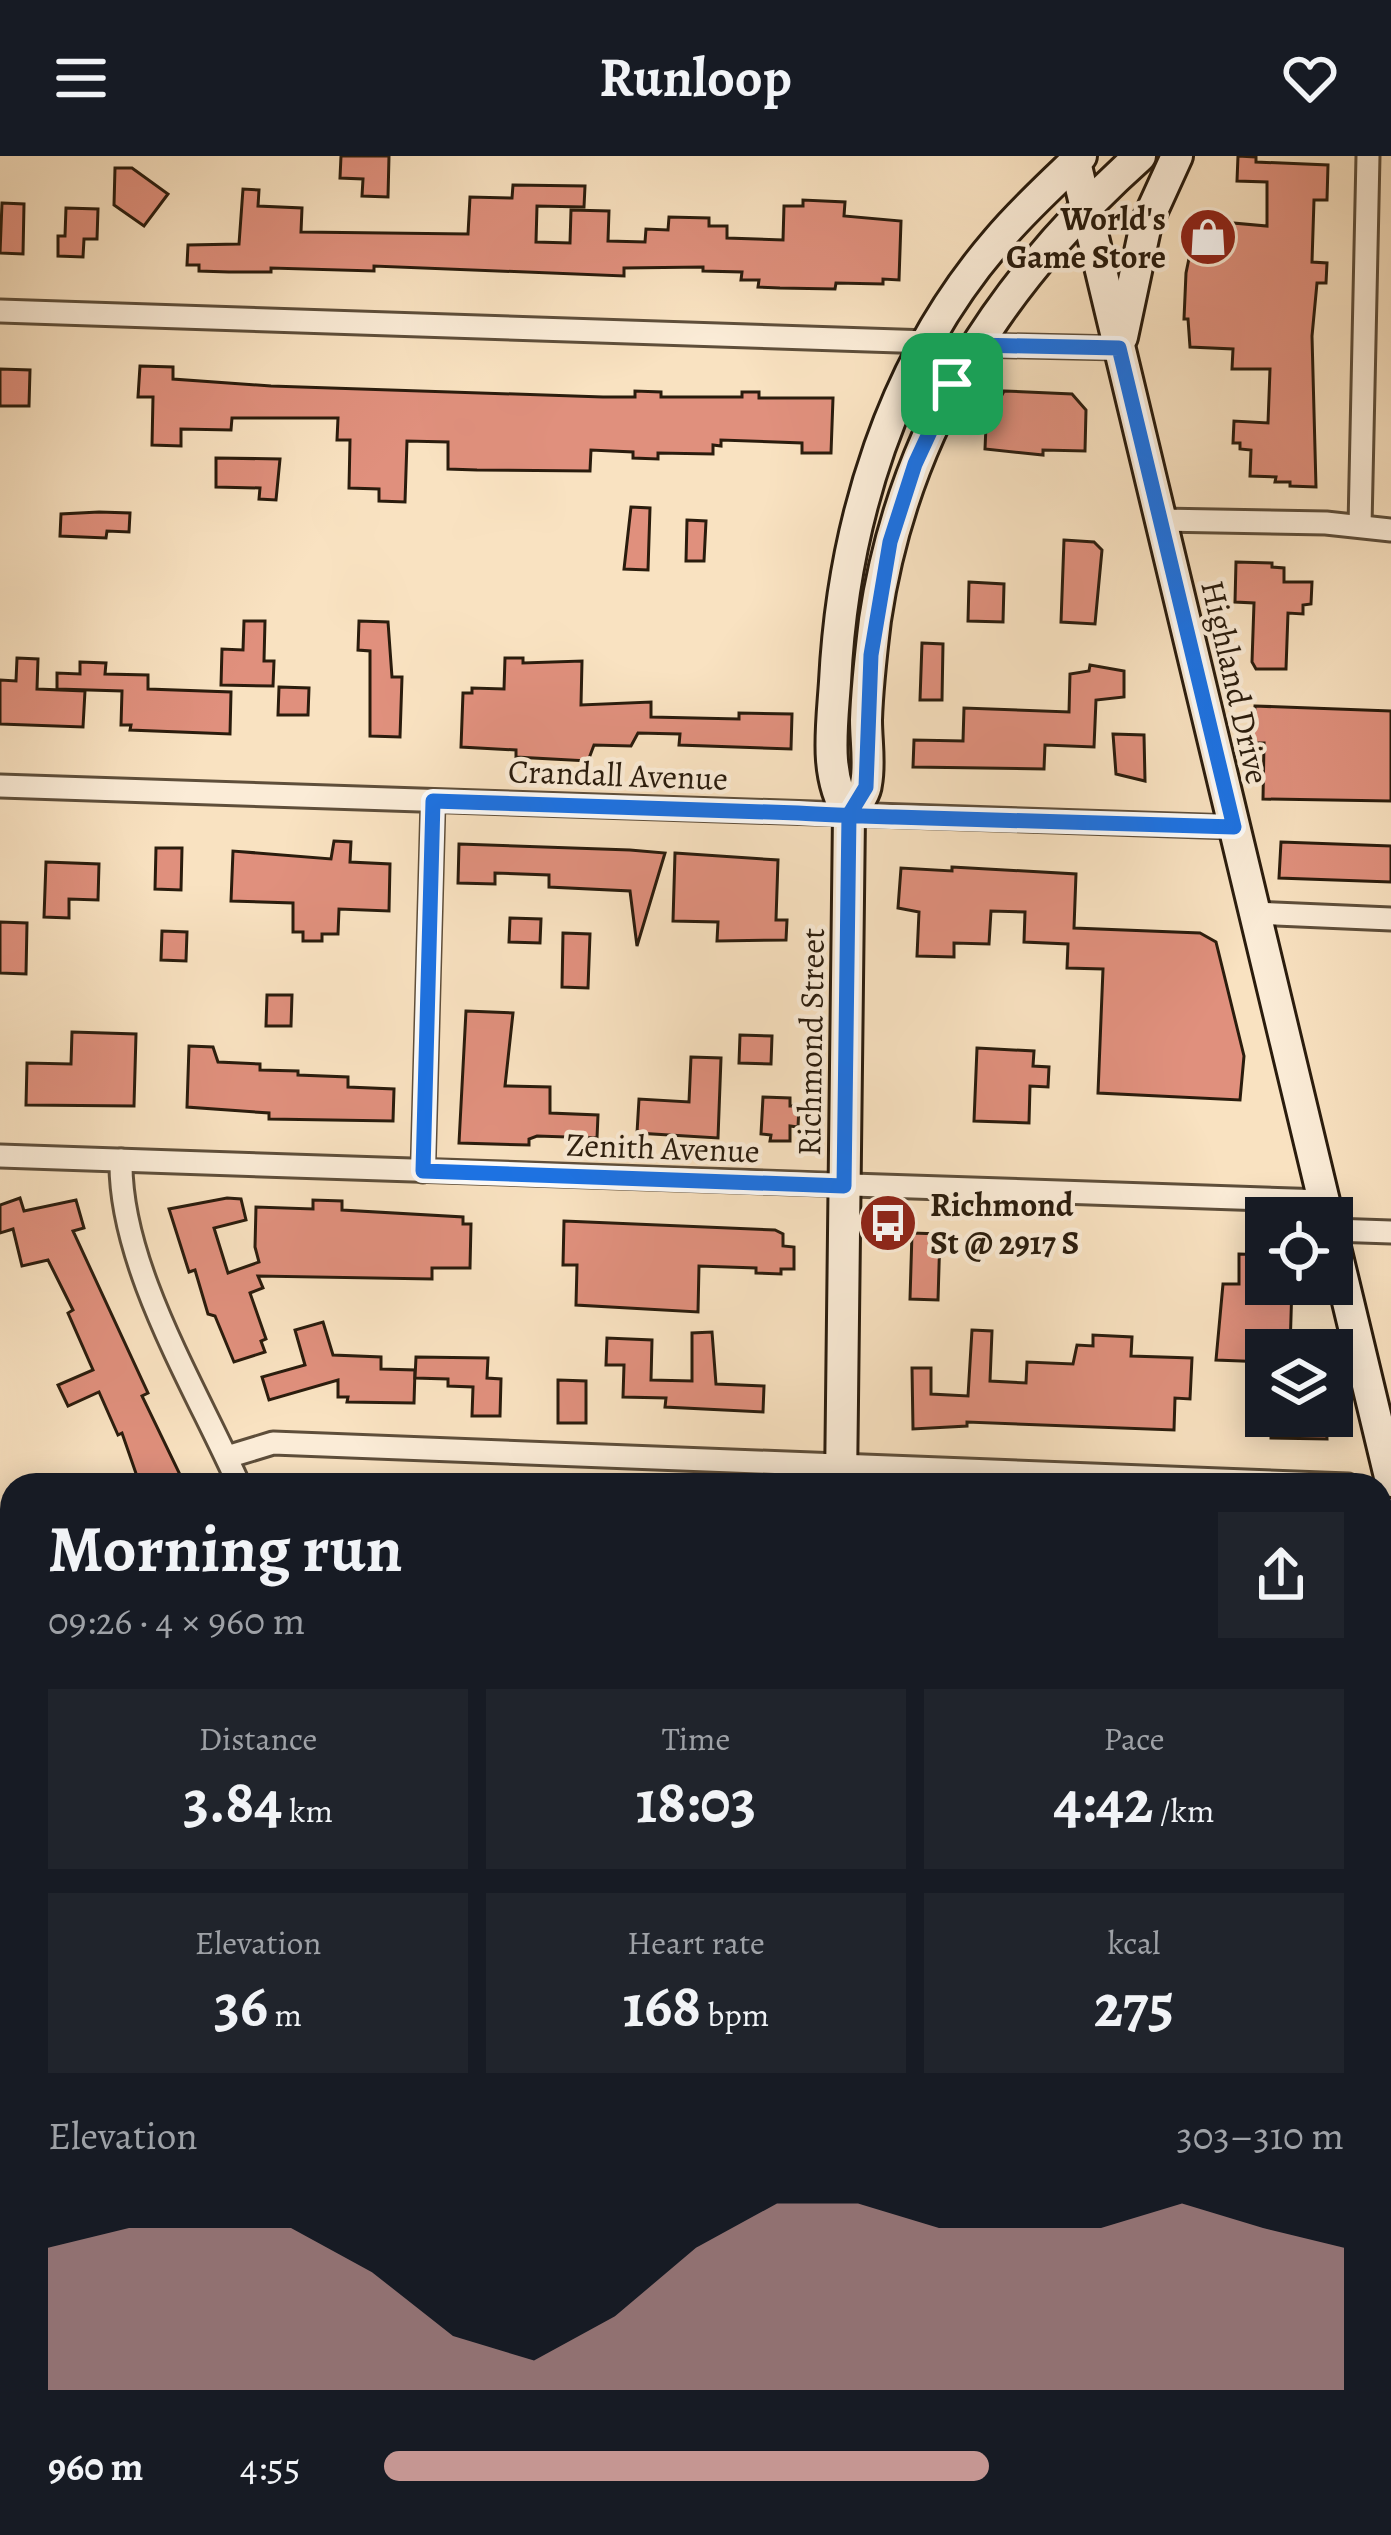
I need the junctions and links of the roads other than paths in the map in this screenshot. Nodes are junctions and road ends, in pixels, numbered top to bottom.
1 (1140, 156) edge
2 (1177, 156) edge
3 (1368, 156) edge
4 (1078, 159) edge
5 (1086, 202) junction
6 (0, 311) edge
7 (928, 342) junction
8 (976, 345) junction
9 (1119, 348) junction
10 (1160, 520) junction
11 (1360, 526) junction
12 (1391, 530) edge
13 (0, 787) edge
14 (433, 801) junction
15 (849, 815) junction
16 (1234, 827) junction
17 (1253, 913) junction
18 (1391, 919) edge
19 (0, 1156) edge
20 (122, 1160) junction
21 (423, 1171) junction
22 (844, 1186) junction
23 (1323, 1197) edge
24 (1245, 1215) edge
25 (1353, 1225) edge
26 (1391, 1232) edge
27 (1349, 1305) edge
28 (226, 1457) junction
29 (233, 1473) edge
30 (790, 1473) edge
31 (842, 1473) edge
32 (1389, 1473) edge

1 - 5 main road, Richmond Street
2 - 9 main road
3 - 11 street
4 - 5 main road, Highland Drive
4 - 7 main road, Richmond Street
5 - 8 main road, Richmond Street
5 - 9 main road, Highland Drive
6 - 7 street
7 - 15 main road, Richmond Street
8 - 9 street
8 - 15 main road, Richmond Street
9 - 10 main road, Highland Drive
10 - 11 street
10 - 16 main road, Highland Drive
11 - 12 street
13 - 14 street, Crandall Avenue
14 - 15 street, Crandall Avenue
14 - 21 street
15 - 16 street, Crandall Avenue
15 - 22 main road, Richmond Street
16 - 17 main road, Highland Drive
17 - 18 street
17 - 23 main road, Highland Drive
19 - 20 street, Zenith Avenue
20 - 21 street, Zenith Avenue
20 - 28 street
21 - 22 street, Zenith Avenue
22 - 24 street, Zenith Avenue
22 - 31 main road, Richmond Street
25 - 26 street, Zenith Avenue
27 - 32 main road, Highland Drive
28 - 29 street
28 - 30 street

